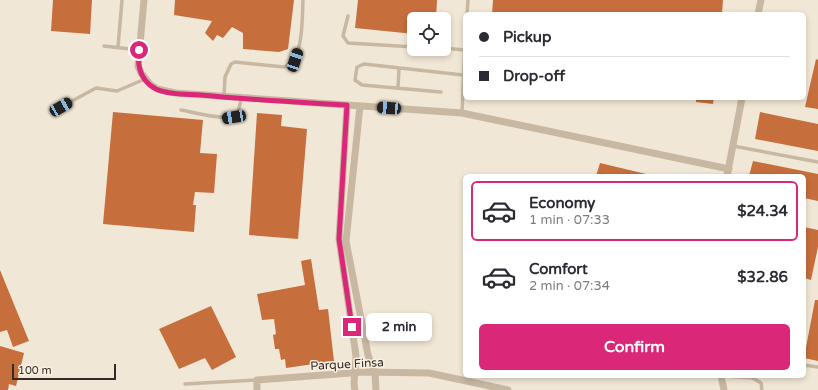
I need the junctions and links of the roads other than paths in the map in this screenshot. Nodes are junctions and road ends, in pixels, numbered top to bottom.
1 (122, 0) edge
2 (144, 0) edge
3 (303, 0) edge
4 (468, 0) edge
5 (761, 0) edge
6 (467, 12) edge
7 (758, 12) edge
8 (348, 16) dead end
9 (104, 46) dead end
10 (407, 46) edge
11 (118, 47) junction
12 (451, 49) edge
13 (139, 50) junction
14 (463, 50) edge
15 (399, 68) junction
16 (463, 75) joint
17 (145, 78) junction
18 (398, 88) junction
19 (441, 92) dead end
20 (224, 97) junction
21 (241, 99) junction
22 (742, 100) edge
23 (347, 105) junction
24 (360, 106) junction
25 (61, 107) dead end
26 (182, 110) dead end
27 (462, 113) junction
28 (733, 146) junction
29 (818, 162) edge
30 (728, 172) edge
31 (806, 365) edge
32 (818, 367) edge
33 (354, 374) junction
34 (375, 374) junction
35 (722, 378) edge
36 (753, 378) edge
37 (257, 380) junction
38 (185, 384) dead end
39 (257, 390) edge
40 (355, 390) edge
41 (376, 390) edge
42 (504, 390) edge
43 (724, 390) edge
44 (762, 390) edge

1 - 11 lane
2 - 13 street
3 - 20 lane
4 - 6 lane
5 - 7 street
8 - 10 lane
9 - 11 lane
11 - 13 lane
12 - 14 lane
13 - 17 street
15 - 16 lane
15 - 18 lane
15 - 18 lane
16 - 27 lane
17 - 20 street
17 - 25 lane
18 - 19 lane
20 - 21 street
21 - 23 street
21 - 26 lane
22 - 28 street
23 - 24 street
23 - 33 street
24 - 27 street
24 - 34 street
27 - 30 street
28 - 29 lane
28 - 30 street
31 - 32 lane
33 - 34 street, Parque Finsa
33 - 37 street, Parque Finsa
33 - 40 street
34 - 41 street
34 - 42 street, Parque Finsa
35 - 43 street
36 - 44 lane
37 - 38 lane, Parque Finsa
37 - 39 street

